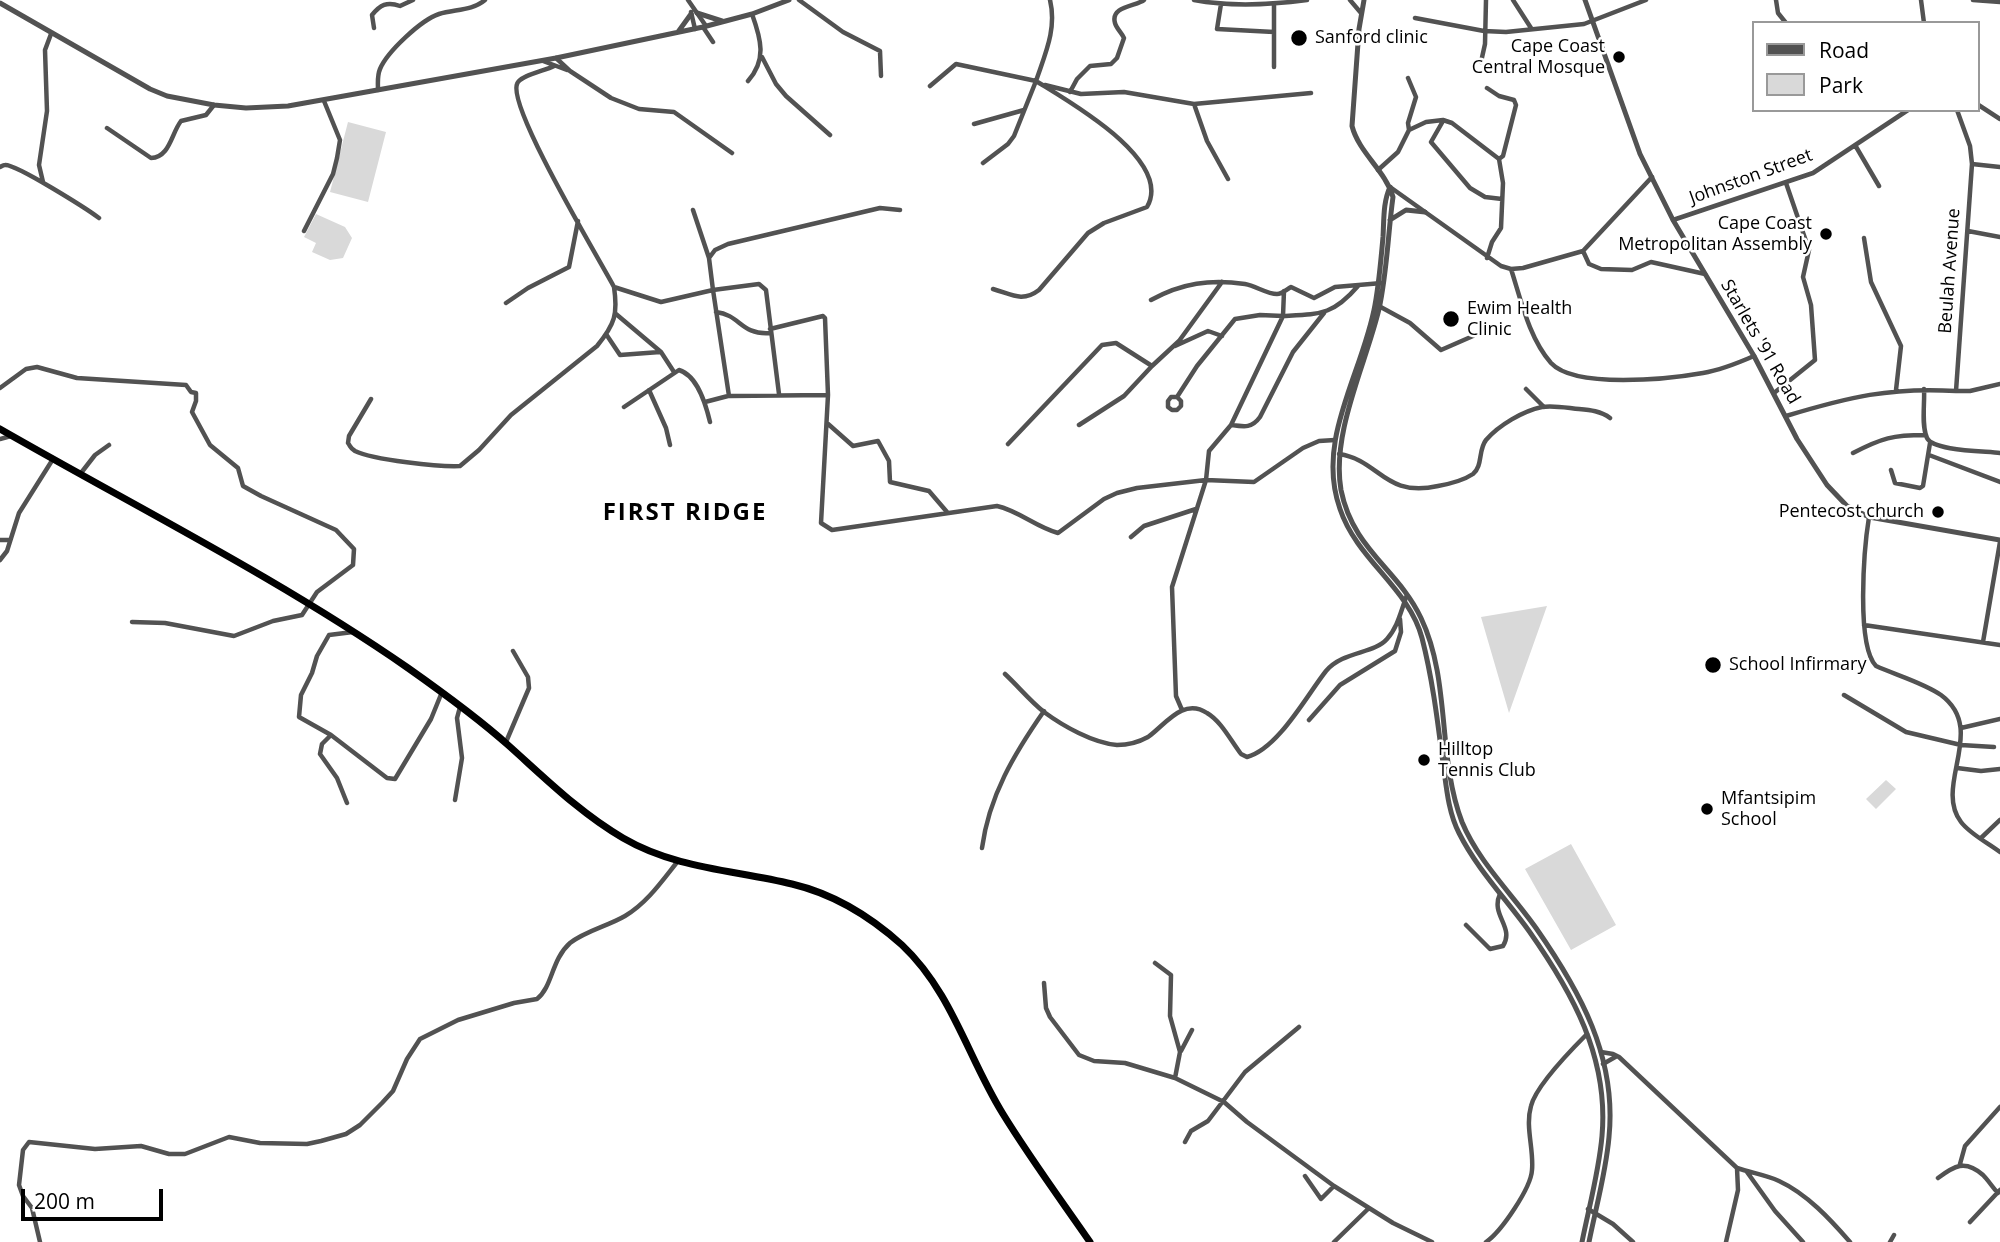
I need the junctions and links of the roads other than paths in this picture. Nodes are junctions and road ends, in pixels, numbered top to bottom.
1 (413, 0) edge
2 (485, 0) edge
3 (688, 0) edge
4 (789, 0) edge
5 (799, 0) edge
6 (1050, 0) edge
7 (1144, 0) edge
8 (1194, 0) edge
9 (1307, 0) edge
10 (1350, 0) edge
11 (1363, 0) edge
12 (1486, 0) edge
13 (1513, 0) edge
14 (1585, 0) edge
15 (1646, 0) edge
16 (1776, 0) edge
17 (1921, 0) edge
18 (1973, 0) edge
19 (2000, 2) edge
20 (0, 3) edge
21 (1221, 4) junction
22 (1275, 4) junction
23 (693, 12) junction
24 (1361, 13) junction
25 (752, 14) junction
26 (1415, 18) dead end
27 (722, 21) junction
28 (1592, 21) junction
29 (1784, 21) edge
30 (1924, 21) edge
31 (704, 27) junction
32 (374, 28) dead end
33 (1531, 28) junction
34 (695, 29) junction
35 (1484, 31) junction
36 (678, 32) junction
37 (1274, 32) junction
38 (51, 34) junction
39 (713, 42) dead end
40 (762, 57) junction
41 (556, 58) junction
42 (542, 60) junction
43 (1481, 62) dead end
44 (554, 66) junction
45 (1274, 67) dead end
46 (570, 71) junction
47 (881, 76) dead end
48 (1408, 78) dead end
49 (748, 81) dead end
50 (1036, 81) junction
51 (1042, 85) junction
52 (930, 86) dead end
53 (1487, 88) dead end
54 (378, 90) junction
55 (1070, 92) junction
56 (1311, 93) dead end
57 (324, 101) junction
58 (215, 104) junction
59 (1195, 104) junction
60 (1979, 105) edge
61 (1025, 110) junction
62 (1905, 112) edge
63 (1958, 112) edge
64 (2000, 119) edge
65 (1443, 120) junction
66 (974, 124) dead end
67 (107, 128) dead end
68 (1409, 130) junction
69 (830, 135) dead end
70 (1855, 145) junction
71 (732, 153) dead end
72 (1499, 159) junction
73 (983, 163) dead end
74 (1972, 164) junction
75 (0, 167) edge
76 (2000, 167) edge
77 (1378, 170) junction
78 (1653, 177) junction
79 (1228, 179) dead end
80 (43, 182) junction
81 (1786, 183) junction
82 (1879, 186) dead end
83 (1390, 187) junction
84 (1502, 199) junction
85 (900, 209) dead end
86 (693, 210) dead end
87 (1425, 212) junction
88 (99, 218) dead end
89 (578, 220) junction
90 (1390, 220) junction
91 (1673, 220) junction
92 (304, 231) dead end
93 (1968, 231) junction
94 (2000, 237) edge
95 (1864, 238) dead end
96 (1583, 251) junction
97 (709, 258) junction
98 (1487, 258) junction
99 (1511, 269) junction
100 (1705, 274) junction
101 (1222, 282) junction
102 (1380, 283) junction
103 (1359, 286) junction
104 (614, 287) junction
105 (993, 289) dead end
106 (713, 290) junction
107 (1284, 291) junction
108 (1150, 300) dead end
109 (506, 303) dead end
110 (1377, 305) junction
111 (716, 312) junction
112 (1325, 312) junction
113 (616, 314) junction
114 (1283, 316) junction
115 (770, 331) junction
116 (606, 334) junction
117 (1222, 336) junction
118 (1473, 336) dead end
119 (1173, 347) junction
120 (661, 352) junction
121 (1754, 356) junction
122 (1152, 366) junction
123 (674, 372) junction
124 (2000, 384) edge
125 (0, 388) edge
126 (1526, 389) dead end
127 (1924, 389) junction
128 (649, 390) junction
129 (1896, 390) junction
130 (1956, 391) junction
131 (1774, 393) junction
132 (779, 394) junction
133 (828, 395) junction
134 (729, 396) junction
135 (1177, 397) dead end
136 (371, 399) dead end
137 (705, 402) junction
138 (624, 407) dead end
139 (1544, 407) junction
140 (1786, 416) junction
141 (1610, 418) dead end
142 (710, 422) dead end
143 (826, 423) junction
144 (1079, 425) dead end
145 (1231, 425) junction
146 (0, 429) edge
147 (12, 435) junction
148 (1925, 435) junction
149 (0, 439) edge
150 (1335, 440) junction
151 (1930, 443) junction
152 (1008, 444) dead end
153 (110, 445) dead end
154 (670, 445) dead end
155 (1853, 453) dead end
156 (2000, 453) edge
157 (1339, 454) junction
158 (1928, 454) junction
159 (53, 459) junction
160 (1891, 470) dead end
161 (80, 474) junction
162 (1206, 480) junction
163 (2000, 482) edge
164 (1197, 509) junction
165 (948, 513) junction
166 (1868, 517) junction
167 (1131, 537) dead end
168 (0, 540) edge
169 (9, 540) junction
170 (2000, 541) edge
171 (0, 561) edge
172 (1992, 587) junction
173 (2000, 590) edge
174 (1406, 598) junction
175 (310, 604) junction
176 (1399, 618) junction
177 (132, 622) dead end
178 (1864, 625) junction
179 (354, 632) junction
180 (1983, 642) junction
181 (2000, 645) edge
182 (513, 651) dead end
183 (1005, 674) dead end
184 (442, 692) junction
185 (1844, 695) dead end
186 (460, 706) junction
187 (1182, 710) junction
188 (1044, 712) junction
189 (2000, 719) edge
190 (1309, 720) dead end
191 (1961, 728) junction
192 (331, 734) junction
193 (506, 743) junction
194 (1961, 745) junction
195 (1994, 747) dead end
196 (1957, 768) junction
197 (2000, 769) edge
198 (455, 800) dead end
199 (347, 803) dead end
200 (2000, 820) edge
201 (1981, 838) junction
202 (982, 848) dead end
203 (2000, 852) edge
204 (678, 862) junction
205 (1500, 893) junction
206 (1466, 925) dead end
207 (1155, 962) dead end
208 (1044, 982) dead end
209 (1583, 1010) junction
210 (1299, 1027) dead end
211 (1192, 1030) dead end
212 (1588, 1033) junction
213 (1180, 1052) junction
214 (1601, 1052) junction
215 (1617, 1056) junction
216 (1600, 1065) junction
217 (1175, 1078) junction
218 (1224, 1102) junction
219 (2000, 1107) edge
220 (1185, 1142) dead end
221 (1960, 1164) junction
222 (1737, 1168) junction
223 (1746, 1171) junction
224 (1305, 1176) dead end
225 (1938, 1178) dead end
226 (1334, 1186) junction
227 (1999, 1191) edge
228 (1369, 1208) junction
229 (1592, 1211) junction
230 (1970, 1222) dead end
231 (1894, 1235) dead end
232 (1429, 1241) edge
233 (40, 1242) edge
234 (1090, 1242) edge
235 (1334, 1242) edge
236 (1486, 1242) edge
237 (1582, 1242) edge
238 (1589, 1242) edge
239 (1633, 1242) edge
240 (1726, 1242) edge
241 (1803, 1242) edge
242 (1850, 1242) edge
243 (1890, 1242) edge

1 - 32 street
2 - 54 street
3 - 23 street
4 - 25 street
5 - 47 street
6 - 50 street
7 - 55 street
8 - 21 street
9 - 22 street
10 - 24 street
11 - 24 street
12 - 35 street
13 - 33 street
14 - 28 street, Starlets '91 Road
15 - 28 street
16 - 29 street
17 - 30 street
18 - 19 street
20 - 38 street
21 - 22 street
21 - 37 street
22 - 37 street
23 - 27 street
23 - 31 street
23 - 34 street
23 - 36 street
24 - 77 street
25 - 27 street
25 - 40 street
26 - 35 street
27 - 31 street
28 - 33 street
28 - 78 street, Starlets '91 Road
31 - 34 street
31 - 39 street
33 - 35 street
34 - 36 street
35 - 43 street
36 - 41 street
37 - 45 street
38 - 58 street
38 - 80 street
40 - 49 street
40 - 69 street
41 - 42 street
41 - 46 street
42 - 44 street
42 - 54 street
44 - 46 street
44 - 89 street
46 - 71 street
48 - 68 street
50 - 51 street
50 - 52 street
50 - 61 street
51 - 55 street
51 - 105 street
53 - 72 street
54 - 57 street
55 - 59 street
56 - 59 street
57 - 58 street
57 - 92 street
58 - 67 street
59 - 79 street
60 - 64 street
61 - 66 street
61 - 73 street
62 - 70 street, Johnston Street
63 - 74 street, Beulah Avenue
65 - 68 street
65 - 72 street
65 - 84 street
68 - 77 street
70 - 81 street, Johnston Street
70 - 82 street
72 - 84 street
74 - 76 street
74 - 93 street, Beulah Avenue
75 - 80 street
77 - 83 street
78 - 91 street, Starlets '91 Road
78 - 96 street
80 - 88 street
81 - 91 street, Johnston Street
81 - 131 street
83 - 87 street
83 - 90 street
83 - 102 street
84 - 98 street
85 - 97 street
86 - 97 street
87 - 90 street
87 - 98 street
89 - 104 street
89 - 109 street
90 - 102 street
91 - 100 street, Starlets '91 Road
93 - 94 street
93 - 130 street, Beulah Avenue
95 - 129 street
96 - 99 street
96 - 100 street
97 - 106 street
98 - 99 street
99 - 121 street
100 - 121 street, Starlets '91 Road
101 - 107 street
101 - 108 street
101 - 119 street
102 - 103 street
102 - 110 street
103 - 107 street
103 - 112 street
104 - 106 street
104 - 113 street
106 - 111 street
106 - 115 street
107 - 114 street
110 - 118 street
110 - 150 street
110 - 157 street
111 - 115 street
111 - 134 street
112 - 114 street
112 - 145 street
113 - 116 street
113 - 120 street
114 - 117 street
114 - 145 street
115 - 132 street
115 - 133 street
116 - 120 street
116 - 136 street
117 - 119 street
117 - 135 street
119 - 122 street
120 - 123 street
121 - 131 street, Starlets '91 Road
122 - 144 street
122 - 152 street
123 - 128 street
123 - 137 street
124 - 130 street
125 - 175 street
126 - 139 street
127 - 129 street
127 - 130 street
127 - 148 street
128 - 138 street
128 - 154 street
129 - 140 street
131 - 140 street, Starlets '91 Road
132 - 133 street
132 - 134 street
133 - 143 street
134 - 137 street
137 - 142 street
139 - 141 street
139 - 157 street
140 - 166 street, Starlets '91 Road
143 - 165 street
143 - 165 street
145 - 162 street
146 - 147 highway
147 - 149 street
147 - 159 highway
148 - 151 street
148 - 155 street
150 - 162 street
150 - 174 street
151 - 156 street
151 - 158 street
153 - 161 street
157 - 174 street
158 - 160 street
158 - 163 street
159 - 161 highway
159 - 169 street
161 - 175 highway
162 - 164 street
162 - 165 street
164 - 167 street
164 - 187 street
166 - 170 street, Starlets '91 Road
166 - 178 street
168 - 169 street
169 - 171 street
170 - 172 street
172 - 173 street
172 - 180 street
174 - 176 street
174 - 205 street
174 - 209 street
175 - 177 street
175 - 179 highway
176 - 187 street
176 - 190 street
178 - 180 street
178 - 191 street
179 - 184 highway
179 - 192 street
180 - 181 street
182 - 193 street
183 - 188 street
184 - 186 highway
184 - 192 street
185 - 194 street
186 - 193 highway
186 - 198 street
187 - 188 street
188 - 202 street
189 - 191 street
191 - 194 street
192 - 199 street
193 - 204 highway
194 - 195 street
194 - 196 street
196 - 197 street
196 - 201 street
200 - 201 street
201 - 203 street
204 - 233 street
204 - 234 highway
205 - 206 street
205 - 209 street
207 - 213 street
208 - 217 street
209 - 212 street
209 - 214 street
210 - 218 street
211 - 213 street
212 - 216 street
212 - 236 street
213 - 217 street
214 - 215 street
214 - 216 street
215 - 216 street
215 - 222 street
216 - 229 street
217 - 218 street
218 - 220 street
218 - 226 street
219 - 221 street
221 - 225 street
221 - 227 street
222 - 223 street
222 - 240 street
223 - 241 street
223 - 242 street
224 - 226 street
226 - 228 street
227 - 230 street
228 - 232 street
228 - 235 street
229 - 237 street
229 - 238 street
229 - 239 street
231 - 243 street

